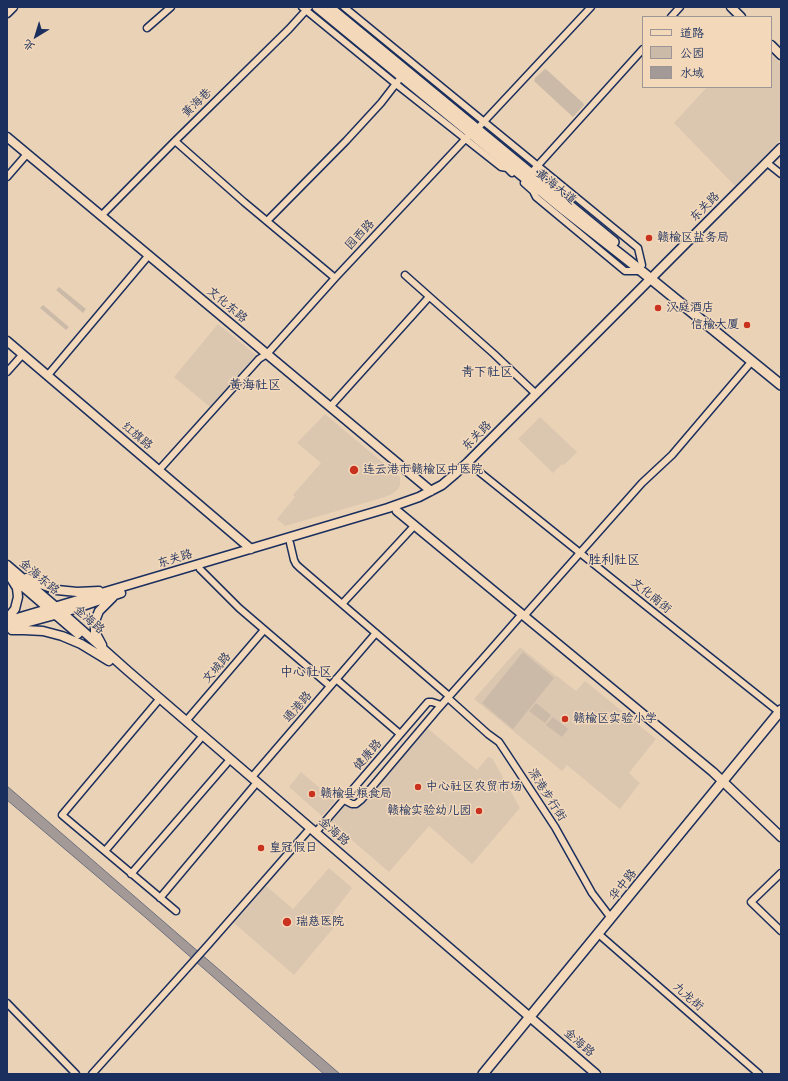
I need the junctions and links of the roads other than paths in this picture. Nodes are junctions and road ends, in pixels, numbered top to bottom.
1 (13, 7) edge
2 (171, 7) edge
3 (317, 7) edge
4 (329, 7) edge
5 (344, 7) edge
6 (591, 7) edge
7 (680, 7) edge
8 (730, 7) edge
9 (306, 8) edge
10 (7, 13) edge
11 (672, 16) edge
12 (740, 16) edge
13 (147, 28) dead end
14 (772, 46) edge
15 (642, 50) edge
16 (781, 55) edge
17 (399, 81) junction
18 (474, 131) junction
19 (7, 137) edge
20 (175, 141) junction
21 (781, 148) edge
22 (27, 154) junction
23 (781, 155) edge
24 (768, 164) junction
25 (534, 169) junction
26 (781, 174) edge
27 (7, 176) edge
28 (101, 216) junction
29 (267, 221) junction
30 (149, 255) junction
31 (641, 268) junction
32 (405, 275) dead end
33 (335, 278) junction
34 (654, 278) junction
35 (429, 297) junction
36 (7, 341) edge
37 (23, 354) junction
38 (267, 354) junction
39 (752, 361) junction
40 (7, 372) edge
41 (48, 375) junction
42 (781, 378) edge
43 (781, 384) edge
44 (536, 394) junction
45 (330, 407) junction
46 (472, 466) junction
47 (159, 470) junction
48 (431, 491) junction
49 (398, 510) junction
50 (415, 525) junction
51 (290, 543) junction
52 (251, 548) junction
53 (579, 553) junction
54 (7, 565) edge
55 (200, 569) junction
56 (10, 573) edge
57 (116, 592) junction
58 (342, 604) junction
59 (56, 611) junction
60 (523, 615) junction
61 (7, 620) edge
62 (7, 629) edge
63 (264, 630) junction
64 (376, 633) junction
65 (104, 650) junction
66 (109, 661) junction
67 (336, 679) junction
68 (330, 686) junction
69 (449, 697) junction
70 (157, 702) junction
71 (441, 705) junction
72 (780, 713) edge
73 (186, 721) junction
74 (400, 734) junction
75 (200, 739) junction
76 (227, 763) junction
77 (252, 777) junction
78 (725, 783) junction
79 (254, 786) junction
80 (344, 800) junction
81 (307, 832) junction
82 (316, 832) junction
83 (781, 837) edge
84 (105, 851) junction
85 (781, 873) edge
86 (132, 874) junction
87 (160, 898) junction
88 (176, 911) dead end
89 (611, 918) junction
90 (781, 931) edge
91 (602, 938) junction
92 (7, 1003) edge
93 (530, 1021) junction
94 (76, 1074) edge
95 (92, 1074) edge
96 (483, 1074) edge
97 (490, 1074) edge
98 (588, 1074) edge
99 (596, 1074) edge
100 (759, 1074) edge

1 - 10 main road
2 - 13 street
3 - 17 main road, 黄海大道
4 - 18 main road, 黄海大道
5 - 18 street
6 - 18 street, 园西路
7 - 11 street
8 - 12 main road
9 - 17 street
9 - 20 street, 黄海巷
14 - 16 main road
15 - 25 street
17 - 18 main road, 黄海大道
17 - 29 street
18 - 25 main road, 黄海大道
18 - 31 main road, 黄海大道
18 - 33 street, 园西路
19 - 22 main road, 文化东路
20 - 28 street, 黄海巷
20 - 29 street
21 - 24 main road, 东关路
22 - 27 street
22 - 28 main road, 文化东路
23 - 24 main road, 东关路
24 - 26 street
24 - 34 main road, 东关路
25 - 31 main road, 黄海大道
28 - 30 main road, 文化东路
29 - 33 street
30 - 38 main road, 文化东路
30 - 41 street
31 - 34 main road, 黄海大道
32 - 35 street
33 - 38 street, 园西路
34 - 39 main road, 黄海大道
34 - 42 main road, 黄海大道
34 - 44 main road, 东关路
34 - 46 main road, 东关路
35 - 44 street
35 - 45 street
36 - 37 main road, 红旗路
37 - 40 street
37 - 41 main road, 红旗路
38 - 45 main road, 文化东路
38 - 47 street, 园西路
39 - 43 main road, 黄海大道
39 - 53 street
41 - 47 main road, 红旗路
44 - 48 main road, 东关路
45 - 48 main road, 文化东路
46 - 49 main road, 东关路
46 - 53 street, 文化南街
47 - 52 main road, 红旗路
48 - 52 main road, 东关路
49 - 50 main road
49 - 51 main road, 东关路
50 - 58 street
50 - 60 main road
51 - 55 main road, 东关路
51 - 58 street, 深港步行街
52 - 57 main road, 东关路
53 - 60 street
53 - 72 street, 文化南街
54 - 56 main road, 金海东路
55 - 57 main road, 东关路
55 - 63 street
56 - 57 main road
56 - 59 main road, 金海东路
56 - 61 main road
57 - 59 main road, 东关路
57 - 65 main road
58 - 64 street, 深港步行街
59 - 61 main road, 东关路
59 - 62 main road, 东关路
59 - 65 main road, 金海路
59 - 66 main road, 金海路
60 - 69 street
60 - 78 main road
62 - 66 main road
63 - 68 street
63 - 73 street, 文城路
64 - 67 street, 通港路
64 - 69 street, 深港步行街
65 - 73 main road, 金海路
66 - 70 main road, 金海路
67 - 68 street, 通港路
67 - 74 street
68 - 77 street, 通港路
69 - 71 street
69 - 89 street, 深港步行街
70 - 75 main road, 金海路
70 - 84 street
71 - 74 street, 健康路
71 - 80 street
72 - 78 main road, 华中路
73 - 77 main road, 金海路
74 - 80 street, 健康路
75 - 76 main road, 金海路
75 - 84 street
76 - 79 main road, 金海路
76 - 86 street
77 - 82 main road, 金海路
78 - 83 main road
78 - 89 main road, 华中路
78 - 91 main road, 华中路
79 - 81 main road, 金海路
79 - 87 street
80 - 82 street, 健康路
81 - 93 main road, 金海路
81 - 95 street
82 - 93 main road, 金海路
84 - 86 street
85 - 90 street
86 - 87 street
87 - 88 street
89 - 93 main road, 华中路
91 - 93 main road, 华中路
91 - 100 street, 九龙街
92 - 94 street
93 - 96 main road, 华中路
93 - 97 main road, 华中路
93 - 98 main road, 金海路
93 - 99 main road, 金海路

